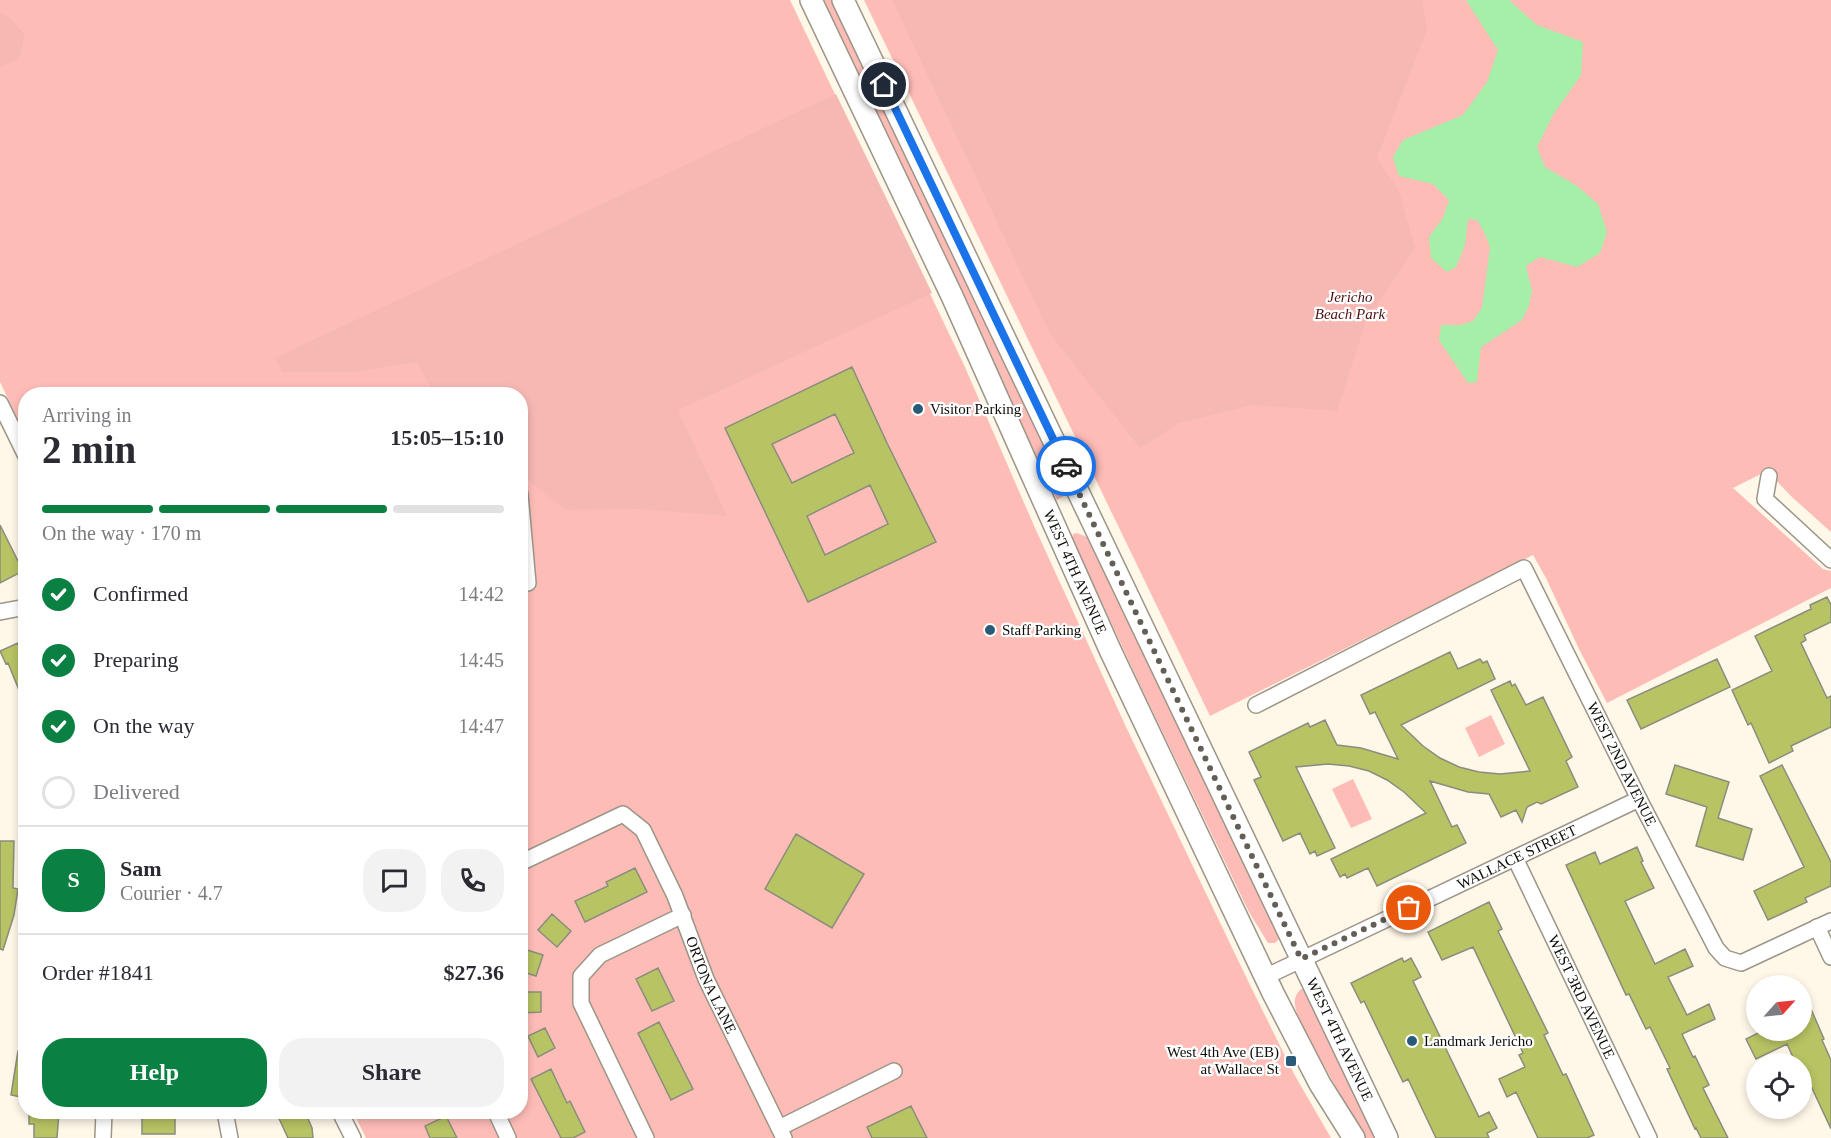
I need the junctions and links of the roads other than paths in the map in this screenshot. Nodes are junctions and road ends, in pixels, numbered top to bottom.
1 (811, 0) edge
2 (843, 0) edge
3 (0, 403) edge
4 (18, 440) edge
5 (1769, 476) dead end
6 (1831, 560) edge
7 (18, 609) edge
8 (0, 612) edge
9 (1256, 705) dead end
10 (1639, 799) junction
11 (528, 858) edge
12 (1515, 858) junction
13 (683, 915) junction
14 (1831, 921) edge
15 (1817, 927) junction
16 (1831, 957) edge
17 (1301, 959) junction
18 (1265, 977) junction
19 (894, 1071) dead end
20 (104, 1119) edge
21 (226, 1119) edge
22 (344, 1119) edge
23 (499, 1119) edge
24 (782, 1133) edge
25 (103, 1138) edge
26 (230, 1138) edge
27 (353, 1138) edge
28 (508, 1138) edge
29 (646, 1138) edge
30 (1354, 1138) edge
31 (1387, 1138) edge
32 (1649, 1138) edge

1 - 18 main road, WEST 4TH AVENUE
2 - 17 main road, WEST 4TH AVENUE
3 - 4 street
5 - 6 street
7 - 8 street
9 - 10 street, WEST 2ND AVENUE
10 - 12 street, WALLACE STREET
10 - 15 street, WEST 2ND AVENUE
11 - 13 street, ORTONA LANE
12 - 17 street, WALLACE STREET
12 - 32 street, WEST 3RD AVENUE
13 - 24 street, ORTONA LANE
13 - 29 street
14 - 15 street
15 - 16 street
17 - 18 street, WALLACE STREET
17 - 31 main road, WEST 4TH AVENUE
18 - 30 main road, WEST 4TH AVENUE
19 - 24 street
20 - 25 street
21 - 26 street
22 - 27 street
23 - 28 street

